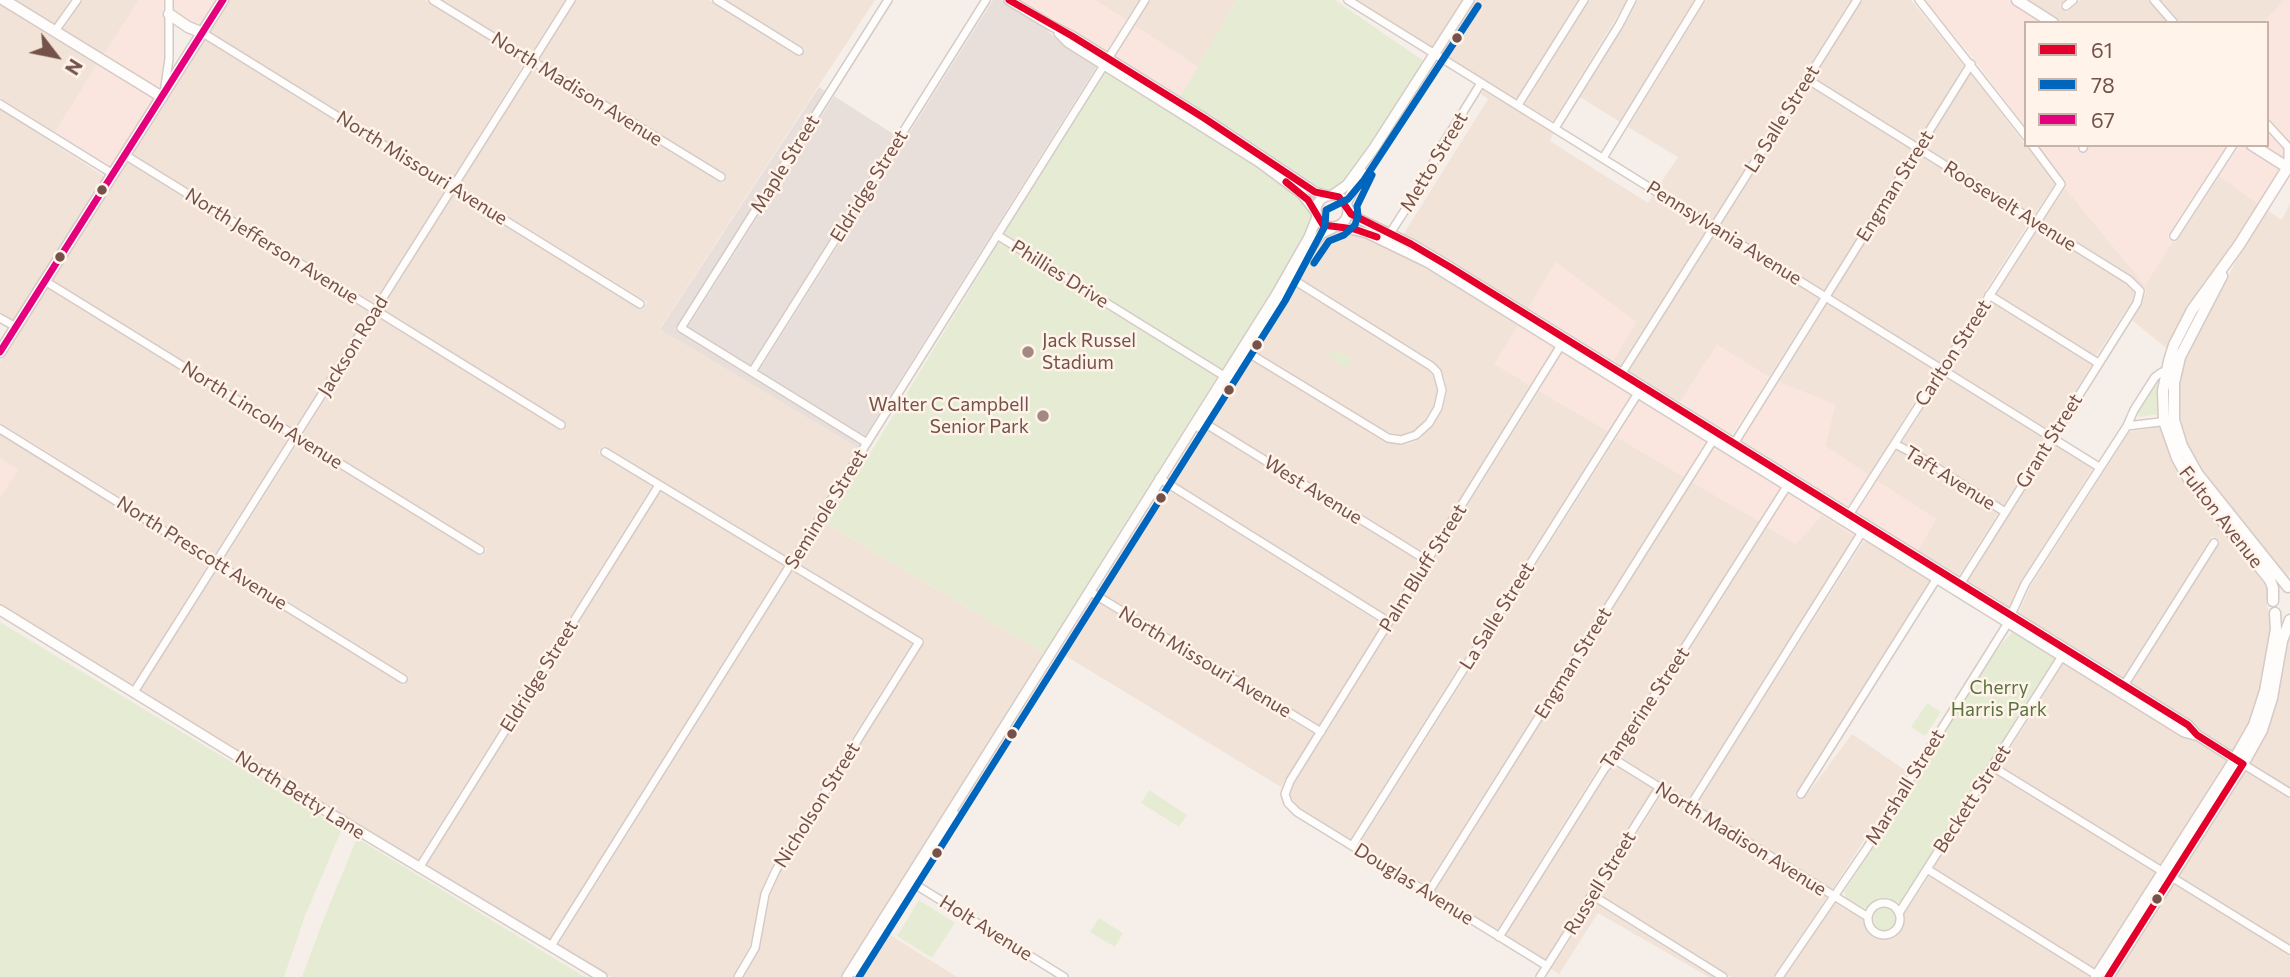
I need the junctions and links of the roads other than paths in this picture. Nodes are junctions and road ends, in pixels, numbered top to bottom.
1 (4, 0) edge
2 (76, 0) edge
3 (169, 0) edge
4 (223, 0) edge
5 (433, 0) edge
6 (571, 0) edge
7 (717, 0) edge
8 (888, 0) edge
9 (986, 0) edge
10 (1009, 0) edge
11 (1145, 0) edge
12 (1348, 0) edge
13 (1469, 0) edge
14 (1584, 0) edge
15 (1632, 0) edge
16 (1700, 0) edge
17 (1857, 0) edge
18 (1919, 0) edge
19 (2017, 0) edge
20 (2073, 0) edge
21 (2154, 0) edge
22 (2066, 6) dead end
23 (169, 14) junction
24 (2050, 21) edge
25 (2172, 21) edge
26 (55, 31) junction
27 (203, 33) junction
28 (799, 51) dead end
29 (1435, 54) junction
30 (532, 61) junction
31 (1106, 62) junction
32 (1970, 64) junction
33 (1807, 79) junction
34 (1481, 83) junction
35 (162, 97) junction
36 (0, 104) edge
37 (1518, 105) junction
38 (2269, 126) edge
39 (1555, 128) junction
40 (2024, 133) edge
41 (2033, 147) edge
42 (2233, 147) edge
43 (2255, 147) edge
44 (1374, 148) junction
45 (1919, 149) junction
46 (125, 155) junction
47 (1603, 158) junction
48 (2289, 167) edge
49 (113, 174) junction
50 (721, 177) dead end
51 (453, 187) junction
52 (1331, 195) junction
53 (1347, 207) junction
54 (1316, 214) junction
55 (2036, 221) junction
56 (1336, 227) junction
57 (1713, 228) junction
58 (998, 235) junction
59 (2174, 236) dead end
60 (1388, 237) junction
61 (2239, 245) junction
62 (1290, 277) junction
63 (44, 281) junction
64 (2140, 291) joint
65 (1989, 295) junction
66 (1826, 297) junction
67 (640, 304) dead end
68 (376, 310) junction
69 (0, 318) edge
70 (16, 327) junction
71 (1563, 342) junction
72 (2174, 345) junction
73 (0, 352) edge
74 (1247, 352) junction
75 (2098, 363) junction
76 (1942, 369) junction
77 (752, 372) junction
78 (2166, 373) junction
79 (1620, 377) junction
80 (2155, 377) junction
81 (1227, 378) junction
82 (2174, 383) junction
83 (1640, 389) junction
84 (2163, 391) joint
85 (1200, 420) junction
86 (2169, 420) junction
87 (561, 425) dead end
88 (2127, 426) junction
89 (0, 429) edge
90 (296, 436) junction
91 (1715, 436) junction
92 (2052, 437) junction
93 (867, 443) junction
94 (1895, 443) junction
95 (1732, 447) junction
96 (605, 452) dead end
97 (2099, 467) junction
98 (1162, 480) junction
99 (1789, 483) junction
100 (659, 485) junction
101 (2005, 512) junction
102 (1847, 518) junction
103 (1865, 529) junction
104 (2214, 542) dead end
105 (480, 550) dead end
106 (1428, 561) junction
107 (216, 562) junction
108 (791, 564) junction
109 (1939, 575) junction
110 (1958, 587) junction
111 (2289, 587) edge
112 (1091, 592) junction
113 (2273, 601) junction
114 (0, 610) edge
115 (2276, 613) junction
116 (2010, 619) junction
117 (2290, 620) edge
118 (1389, 622) junction
119 (2064, 653) junction
120 (403, 679) dead end
121 (2122, 688) junction
122 (134, 692) junction
123 (1321, 732) junction
124 (1614, 759) junction
125 (2239, 761) junction
126 (1993, 767) junction
127 (1659, 788) junction
128 (2290, 793) edge
129 (1801, 794) dead end
130 (1286, 798) joint
131 (1690, 806) junction
132 (1352, 846) junction
133 (419, 867) junction
134 (1927, 869) junction
135 (2167, 874) junction
136 (911, 881) junction
137 (1428, 892) junction
138 (1592, 895) junction
139 (1833, 896) junction
140 (1899, 913) junction
141 (1868, 917) junction
142 (1499, 937) junction
143 (551, 946) junction
144 (2290, 950) edge
145 (1546, 966) junction
146 (602, 977) edge
147 (738, 977) edge
148 (847, 977) edge
149 (854, 977) edge
150 (1064, 977) edge
151 (1540, 977) edge
152 (1723, 977) edge
153 (1779, 977) edge
154 (2097, 977) edge
155 (2108, 977) edge

1 - 26 main road
2 - 26 street
3 - 23 street
4 - 27 main road
5 - 30 street, North Madison Avenue
6 - 30 street, Jackson Road
7 - 28 street
8 - 77 street, Maple Street
9 - 77 street, Eldridge Street
10 - 31 street
11 - 31 street, Seminole Street
12 - 29 street, Pennsylvania Avenue
13 - 29 street
14 - 37 street
15 - 39 street
16 - 47 street
17 - 33 street, La Salle Street
18 - 32 street
19 - 24 main road
20 - 22 street
21 - 25 street
23 - 27 main road
23 - 35 street
26 - 35 main road
27 - 35 main road
27 - 51 street, North Missouri Avenue
29 - 34 street, Pennsylvania Avenue
29 - 44 street
30 - 50 street, North Madison Avenue
30 - 51 street, Jackson Road
31 - 52 street
31 - 54 street
31 - 58 street, Seminole Street
32 - 40 street
32 - 45 street, Engman Street
33 - 45 street, Roosevelt Avenue
33 - 57 street, La Salle Street
34 - 37 street, Pennsylvania Avenue
34 - 60 street, Metto Street
35 - 46 main road
36 - 49 street
37 - 39 street, Pennsylvania Avenue
38 - 48 street
39 - 47 street, Pennsylvania Avenue
41 - 55 street, Carlton Street
42 - 59 street
43 - 48 main road
44 - 52 street
44 - 53 street
45 - 55 street, Roosevelt Avenue
45 - 66 street, Engman Street
46 - 49 main road
46 - 68 street, North Jefferson Avenue
47 - 57 street, Pennsylvania Avenue
48 - 61 main road, Marshall Street
49 - 63 main road
51 - 67 street, North Missouri Avenue
51 - 68 street, Jackson Road
52 - 53 street
52 - 54 street
53 - 56 street
53 - 60 street
54 - 56 street
54 - 62 street
55 - 64 street, Roosevelt Avenue
55 - 65 street, Carlton Street
56 - 60 street
56 - 62 street
57 - 66 street, Pennsylvania Avenue
57 - 79 street, La Salle Street
58 - 81 street, Phillies Drive
58 - 93 street, Seminole Street
60 - 71 street
61 - 72 main road, Marshall Street
61 - 82 main road, Marshall Street
62 - 74 street
62 - 74 street
62 - 81 street
63 - 70 main road
63 - 90 street, North Lincoln Avenue
64 - 75 street, Grant Street
65 - 75 street
65 - 76 street, Carlton Street
66 - 76 street, Pennsylvania Avenue
66 - 95 street, Engman Street
68 - 87 street, North Jefferson Avenue
68 - 90 street, Jackson Road
69 - 70 street
70 - 73 main road
71 - 79 street
71 - 106 street, Palm Bluff Street
72 - 78 main road, Marshall Street
72 - 80 street, Marshall Street
74 - 81 street
75 - 92 street, Grant Street
76 - 92 street, Pennsylvania Avenue
76 - 94 street, Carlton Street
77 - 93 street
78 - 80 street
78 - 82 street
78 - 84 main road, Marshall Street
79 - 83 street
80 - 88 street, Marshall Street
81 - 85 street
82 - 86 main road, Fulton Avenue
83 - 91 street
83 - 132 street, La Salle Street
84 - 86 main road, Fulton Avenue
85 - 98 street
85 - 106 street, West Avenue
86 - 88 street
86 - 111 main road, Fulton Avenue
86 - 113 main road, Fulton Avenue
88 - 97 street, Marshall Street
89 - 107 street, North Prescott Avenue
90 - 105 street, North Lincoln Avenue
90 - 107 street, Jackson Road
91 - 95 street
91 - 137 street, Engman Street
92 - 97 street, Pennsylvania Avenue
92 - 101 street, Grant Street
93 - 108 street, Seminole Street
94 - 101 street, Taft Avenue
94 - 102 street, Carlton Street
95 - 99 street
96 - 100 street
97 - 116 street, Marshall Street
98 - 112 street
98 - 118 street
99 - 102 street
99 - 124 street, Tangerine Street
100 - 108 street
100 - 133 street, Eldridge Street
101 - 110 street, Grant Street
102 - 103 street
103 - 109 street
103 - 131 street
104 - 121 street
106 - 118 street, Palm Bluff Street
107 - 120 street, North Prescott Avenue
107 - 122 street, Jackson Road
108 - 143 street, Seminole Street
108 - 147 street, Nicholson Street
109 - 110 street
109 - 129 street
110 - 116 street
111 - 113 main road
112 - 123 street, North Missouri Avenue
112 - 136 street
113 - 115 main road, Fulton Avenue
114 - 122 street, North Betty Lane
115 - 117 main road
115 - 125 main road
116 - 119 street
116 - 139 street, Marshall Street
117 - 125 main road
118 - 123 street, Palm Bluff Street
119 - 121 street
119 - 126 street, Beckett Street
121 - 125 street
122 - 133 street, North Betty Lane
123 - 130 street, Palm Bluff Street
124 - 127 street, North Madison Avenue
124 - 142 street, Tangerine Street
125 - 128 street
125 - 135 main road
126 - 134 street, Beckett Street
126 - 135 street
127 - 131 street, North Madison Avenue
127 - 138 street, Russell Street
130 - 132 street, Douglas Avenue
131 - 139 street, North Madison Avenue
132 - 137 street, Douglas Avenue
133 - 143 street, North Betty Lane
134 - 140 street, Beckett Street
134 - 154 street
135 - 144 street
135 - 154 main road
135 - 155 main road
136 - 148 street
136 - 149 street
136 - 150 street, Holt Avenue
137 - 142 street, Douglas Avenue
138 - 145 street, Russell Street
138 - 152 street
139 - 141 street, North Madison Avenue
139 - 153 street, Marshall Street
140 - 141 street
140 - 141 street, Beckett Street
142 - 145 street, Douglas Avenue
143 - 146 street, North Betty Lane
145 - 151 street, Russell Street

